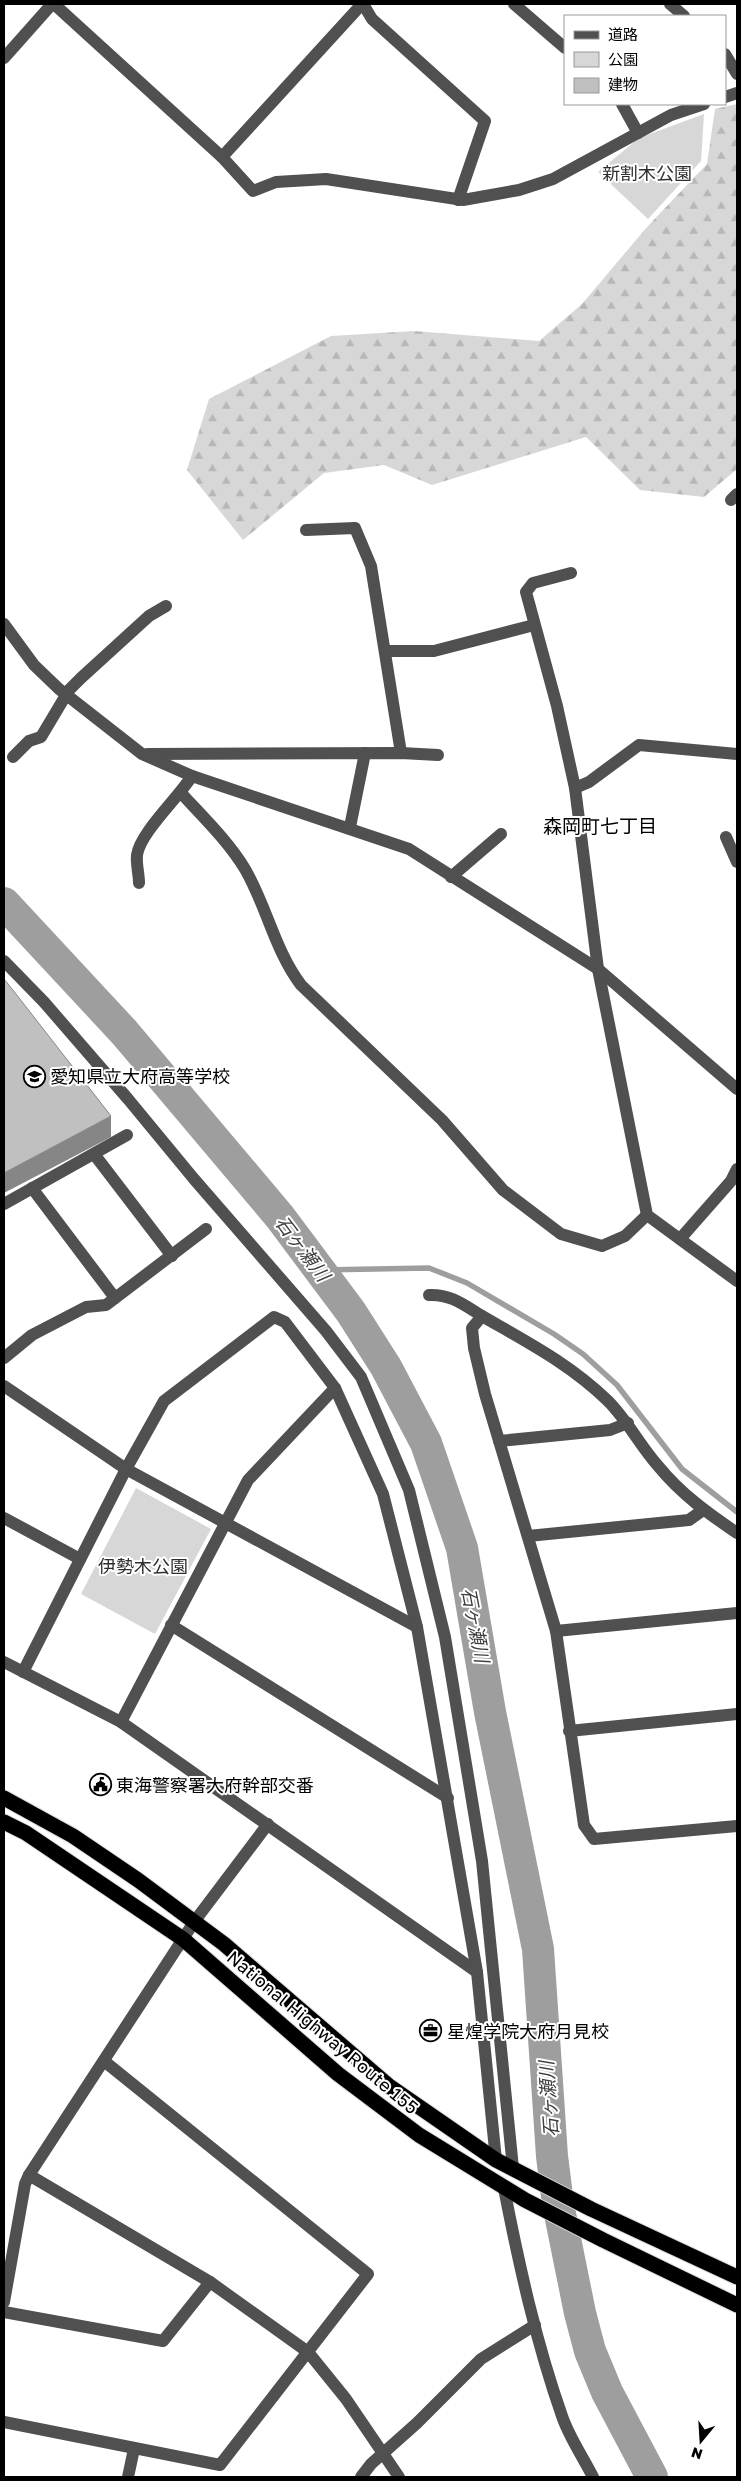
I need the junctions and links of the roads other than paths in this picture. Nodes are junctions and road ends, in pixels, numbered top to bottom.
1 (53, 4) edge
2 (362, 4) edge
3 (514, 4) edge
4 (670, 4) edge
5 (683, 15) edge
6 (564, 47) edge
7 (726, 56) edge
8 (4, 58) edge
9 (737, 74) edge
10 (623, 105) edge
11 (701, 105) edge
12 (638, 133) junction
13 (222, 158) junction
14 (458, 200) junction
15 (306, 530) dead end
16 (571, 573) dead end
17 (166, 606) dead end
18 (4, 624) edge
19 (534, 625) junction
20 (385, 651) junction
21 (66, 695) junction
22 (401, 752) junction
23 (365, 753) junction
24 (142, 754) junction
25 (737, 754) edge
26 (438, 755) dead end
27 (13, 757) dead end
28 (192, 776) junction
29 (575, 788) junction
30 (181, 793) junction
31 (350, 827) junction
32 (501, 834) dead end
33 (726, 837) dead end
34 (737, 862) edge
35 (451, 877) junction
36 (139, 883) dead end
37 (4, 961) edge
38 (598, 969) junction
39 (737, 1089) edge
40 (127, 1135) dead end
41 (94, 1154) junction
42 (737, 1169) edge
43 (32, 1188) junction
44 (4, 1204) edge
45 (647, 1215) junction
46 (206, 1229) dead end
47 (680, 1240) junction
48 (172, 1256) junction
49 (737, 1281) edge
50 (429, 1295) dead end
51 (115, 1298) junction
52 (482, 1316) junction
53 (4, 1358) edge
54 (4, 1386) edge
55 (335, 1388) junction
56 (628, 1423) junction
57 (499, 1441) junction
58 (126, 1468) junction
59 (703, 1510) junction
60 (4, 1518) edge
61 (224, 1523) junction
62 (737, 1533) edge
63 (528, 1536) junction
64 (80, 1559) junction
65 (737, 1613) edge
66 (171, 1626) junction
67 (417, 1627) junction
68 (556, 1630) junction
69 (4, 1662) edge
70 (23, 1672) junction
71 (737, 1714) edge
72 (121, 1722) junction
73 (569, 1731) junction
74 (4, 1798) edge
75 (448, 1798) junction
76 (4, 1822) edge
77 (268, 1824) junction
78 (737, 1826) edge
79 (194, 1922) junction
80 (183, 1939) junction
81 (477, 1972) junction
82 (104, 2061) junction
83 (496, 2160) junction
84 (513, 2168) junction
85 (29, 2175) junction
86 (504, 2188) junction
87 (737, 2277) edge
88 (210, 2282) junction
89 (4, 2302) edge
90 (737, 2305) edge
91 (4, 2312) edge
92 (535, 2325) junction
93 (308, 2352) junction
94 (4, 2422) edge
95 (134, 2449) junction
96 (383, 2453) junction
97 (128, 2477) edge
98 (361, 2477) edge
99 (398, 2477) edge
100 (593, 2477) edge

1 - 8 street
1 - 13 street
2 - 13 street
2 - 14 street
3 - 6 street
4 - 5 street
7 - 9 street
10 - 12 street
11 - 12 street
12 - 14 street
13 - 14 street
15 - 20 street
16 - 19 street
17 - 21 street
18 - 21 street
19 - 20 street
19 - 29 street
20 - 22 street
21 - 24 street
21 - 27 street
22 - 23 street
22 - 26 street
23 - 24 street
23 - 31 street
24 - 28 street
25 - 29 street
28 - 30 street
28 - 31 street
29 - 38 street
30 - 36 street
30 - 45 street
31 - 35 street
32 - 35 street
33 - 34 street
35 - 38 street
37 - 84 street
38 - 39 street
38 - 45 street
40 - 41 street
41 - 43 street
41 - 48 street
42 - 47 street
43 - 44 street
43 - 51 street
45 - 47 street
46 - 48 street
47 - 49 street
48 - 51 street
50 - 52 street
51 - 53 street
52 - 56 street
52 - 57 street
54 - 58 street
55 - 58 street
55 - 61 street
55 - 67 street
56 - 57 street
56 - 59 street
57 - 63 street
58 - 61 street
58 - 64 street
59 - 62 street
59 - 63 street
60 - 64 street
61 - 66 street
61 - 67 street
63 - 68 street
64 - 70 street
65 - 68 street
66 - 72 street
66 - 75 street
67 - 75 street
68 - 73 street
69 - 70 street
70 - 72 street
71 - 73 street
72 - 77 street
73 - 78 street
74 - 79 highway, National Highway Route 155
75 - 81 street
76 - 80 highway, National Highway Route 155
77 - 79 street
77 - 81 street
79 - 80 street
79 - 83 highway, National Highway Route 155
80 - 82 street
80 - 86 highway, National Highway Route 155
81 - 83 street
82 - 85 street
82 - 93 street
83 - 84 highway, National Highway Route 155
84 - 87 highway, National Highway Route 155
85 - 88 street
85 - 89 street
86 - 90 highway, National Highway Route 155
86 - 92 street
88 - 91 street
88 - 93 street
92 - 96 street
92 - 100 street
93 - 95 street
93 - 96 street
94 - 95 street
95 - 97 street
96 - 98 street
96 - 99 street

